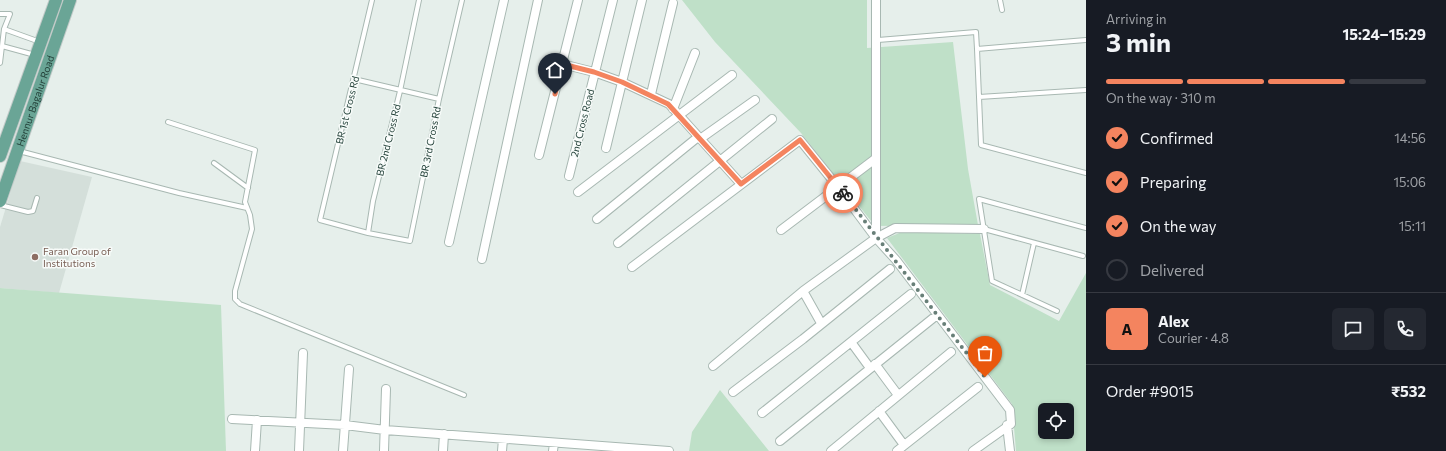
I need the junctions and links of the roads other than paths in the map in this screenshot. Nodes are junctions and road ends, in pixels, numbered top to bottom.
1 (56, 0) edge
2 (70, 0) edge
3 (372, 0) edge
4 (419, 0) edge
5 (462, 0) edge
6 (504, 0) edge
7 (538, 0) edge
8 (578, 0) edge
9 (612, 0) edge
10 (642, 0) edge
11 (876, 0) edge
12 (1000, 0) edge
13 (673, 3) dead end
14 (1002, 10) dead end
15 (0, 14) edge
16 (4, 29) junction
17 (2, 37) edge
18 (878, 40) junction
19 (1086, 40) edge
20 (40, 42) junction
21 (2, 46) junction
22 (977, 49) junction
23 (695, 53) dead end
24 (36, 55) junction
25 (0, 62) edge
26 (562, 64) junction
27 (594, 72) junction
28 (732, 75) dead end
29 (354, 80) junction
30 (622, 82) junction
31 (1086, 90) edge
32 (400, 91) junction
33 (651, 94) junction
34 (979, 97) junction
35 (438, 99) junction
36 (755, 100) dead end
37 (672, 109) junction
38 (679, 116) junction
39 (772, 120) dead end
40 (168, 122) dead end
41 (699, 138) junction
42 (606, 148) dead end
43 (16, 150) junction
44 (0, 156) edge
45 (539, 156) dead end
46 (875, 159) junction
47 (719, 161) junction
48 (214, 163) dead end
49 (1086, 173) edge
50 (569, 176) dead end
51 (741, 184) junction
52 (838, 187) junction
53 (248, 188) junction
54 (578, 192) dead end
55 (37, 198) dead end
56 (0, 201) edge
57 (0, 204) edge
58 (247, 208) junction
59 (597, 219) dead end
60 (1086, 228) edge
61 (984, 229) junction
62 (781, 230) dead end
63 (368, 233) junction
64 (876, 238) junction
65 (449, 242) dead end
66 (618, 243) dead end
67 (1034, 243) junction
68 (1083, 256) dead end
69 (482, 259) dead end
70 (632, 267) dead end
71 (890, 269) dead end
72 (802, 291) junction
73 (911, 294) dead end
74 (1022, 295) junction
75 (1057, 312) dead end
76 (937, 314) junction
77 (821, 323) junction
78 (851, 342) junction
79 (951, 352) dead end
80 (303, 353) dead end
81 (713, 366) dead end
82 (872, 366) junction
83 (349, 369) dead end
84 (978, 387) dead end
85 (386, 389) dead end
86 (734, 392) dead end
87 (464, 395) dead end
88 (898, 395) junction
89 (879, 411) junction
90 (762, 413) dead end
91 (232, 419) dead end
92 (257, 420) junction
93 (300, 423) junction
94 (345, 425) junction
95 (1007, 425) junction
96 (385, 430) junction
97 (444, 434) junction
98 (503, 439) junction
99 (780, 441) dead end
100 (904, 445) junction
101 (554, 447) edge
102 (596, 448) edge
103 (639, 450) edge
104 (256, 451) edge
105 (299, 451) edge
106 (343, 451) edge
107 (384, 451) edge
108 (443, 451) edge
109 (502, 451) edge
110 (669, 451) edge
111 (831, 451) edge
112 (897, 451) edge
113 (973, 451) edge
114 (1010, 451) edge

1 - 20 main road, Hennur Bagalur Road
2 - 43 main road, Hennur Bagalur Road
3 - 29 lane, BR 1st Cross Rd
4 - 32 lane, BR 2nd Cross Rd
5 - 35 lane, BR 3rd Cross Rd
6 - 65 street
7 - 69 street
8 - 26 street
9 - 27 street, 2nd Cross Road
10 - 30 street
11 - 18 street
12 - 14 lane
13 - 33 street
15 - 16 lane
16 - 17 lane
16 - 20 lane
17 - 21 lane
18 - 22 lane
18 - 46 street
19 - 22 lane
20 - 24 main road, Hennur Bagalur Road
21 - 24 lane
21 - 25 lane
22 - 34 lane
23 - 37 street
24 - 44 main road, Hennur Bagalur Road
26 - 27 street
26 - 45 street
27 - 30 street
27 - 50 street, 2nd Cross Road
28 - 38 street
29 - 32 lane
29 - 63 lane, BR 1st Cross Rd
30 - 33 street
30 - 42 street
31 - 34 lane
32 - 35 lane
32 - 63 lane, BR 2nd Cross Rd
33 - 37 street
34 - 49 lane
35 - 63 lane, BR 3rd Cross Rd
36 - 41 street
37 - 38 street
38 - 41 street
38 - 54 street
39 - 47 street
40 - 53 lane
41 - 47 street
41 - 59 street
43 - 56 main road, Hennur Bagalur Road
43 - 58 lane
46 - 52 street
46 - 64 street
47 - 51 street
47 - 66 street
48 - 53 lane
51 - 52 street
51 - 70 street
52 - 62 street
52 - 64 street
53 - 58 lane
55 - 57 lane
58 - 87 lane
60 - 61 lane
61 - 64 street
61 - 67 lane
61 - 74 lane
64 - 72 street
64 - 76 street
67 - 68 lane
67 - 74 lane
71 - 77 street
72 - 77 street
72 - 81 street
73 - 78 street
74 - 75 lane
76 - 82 street
76 - 95 street
77 - 86 street
78 - 82 street
78 - 90 street
79 - 88 street
80 - 93 street
82 - 88 street
82 - 99 street
83 - 94 street
84 - 100 street
85 - 96 street
88 - 89 street
89 - 100 street
89 - 111 street
91 - 92 street
92 - 93 street
92 - 104 street
93 - 94 street
93 - 105 street
94 - 96 street
94 - 106 street
95 - 113 street
95 - 114 street
96 - 97 street
96 - 107 street
97 - 98 street
97 - 108 street
98 - 101 street
98 - 109 street
100 - 112 street
101 - 102 street
102 - 103 street
103 - 110 street

